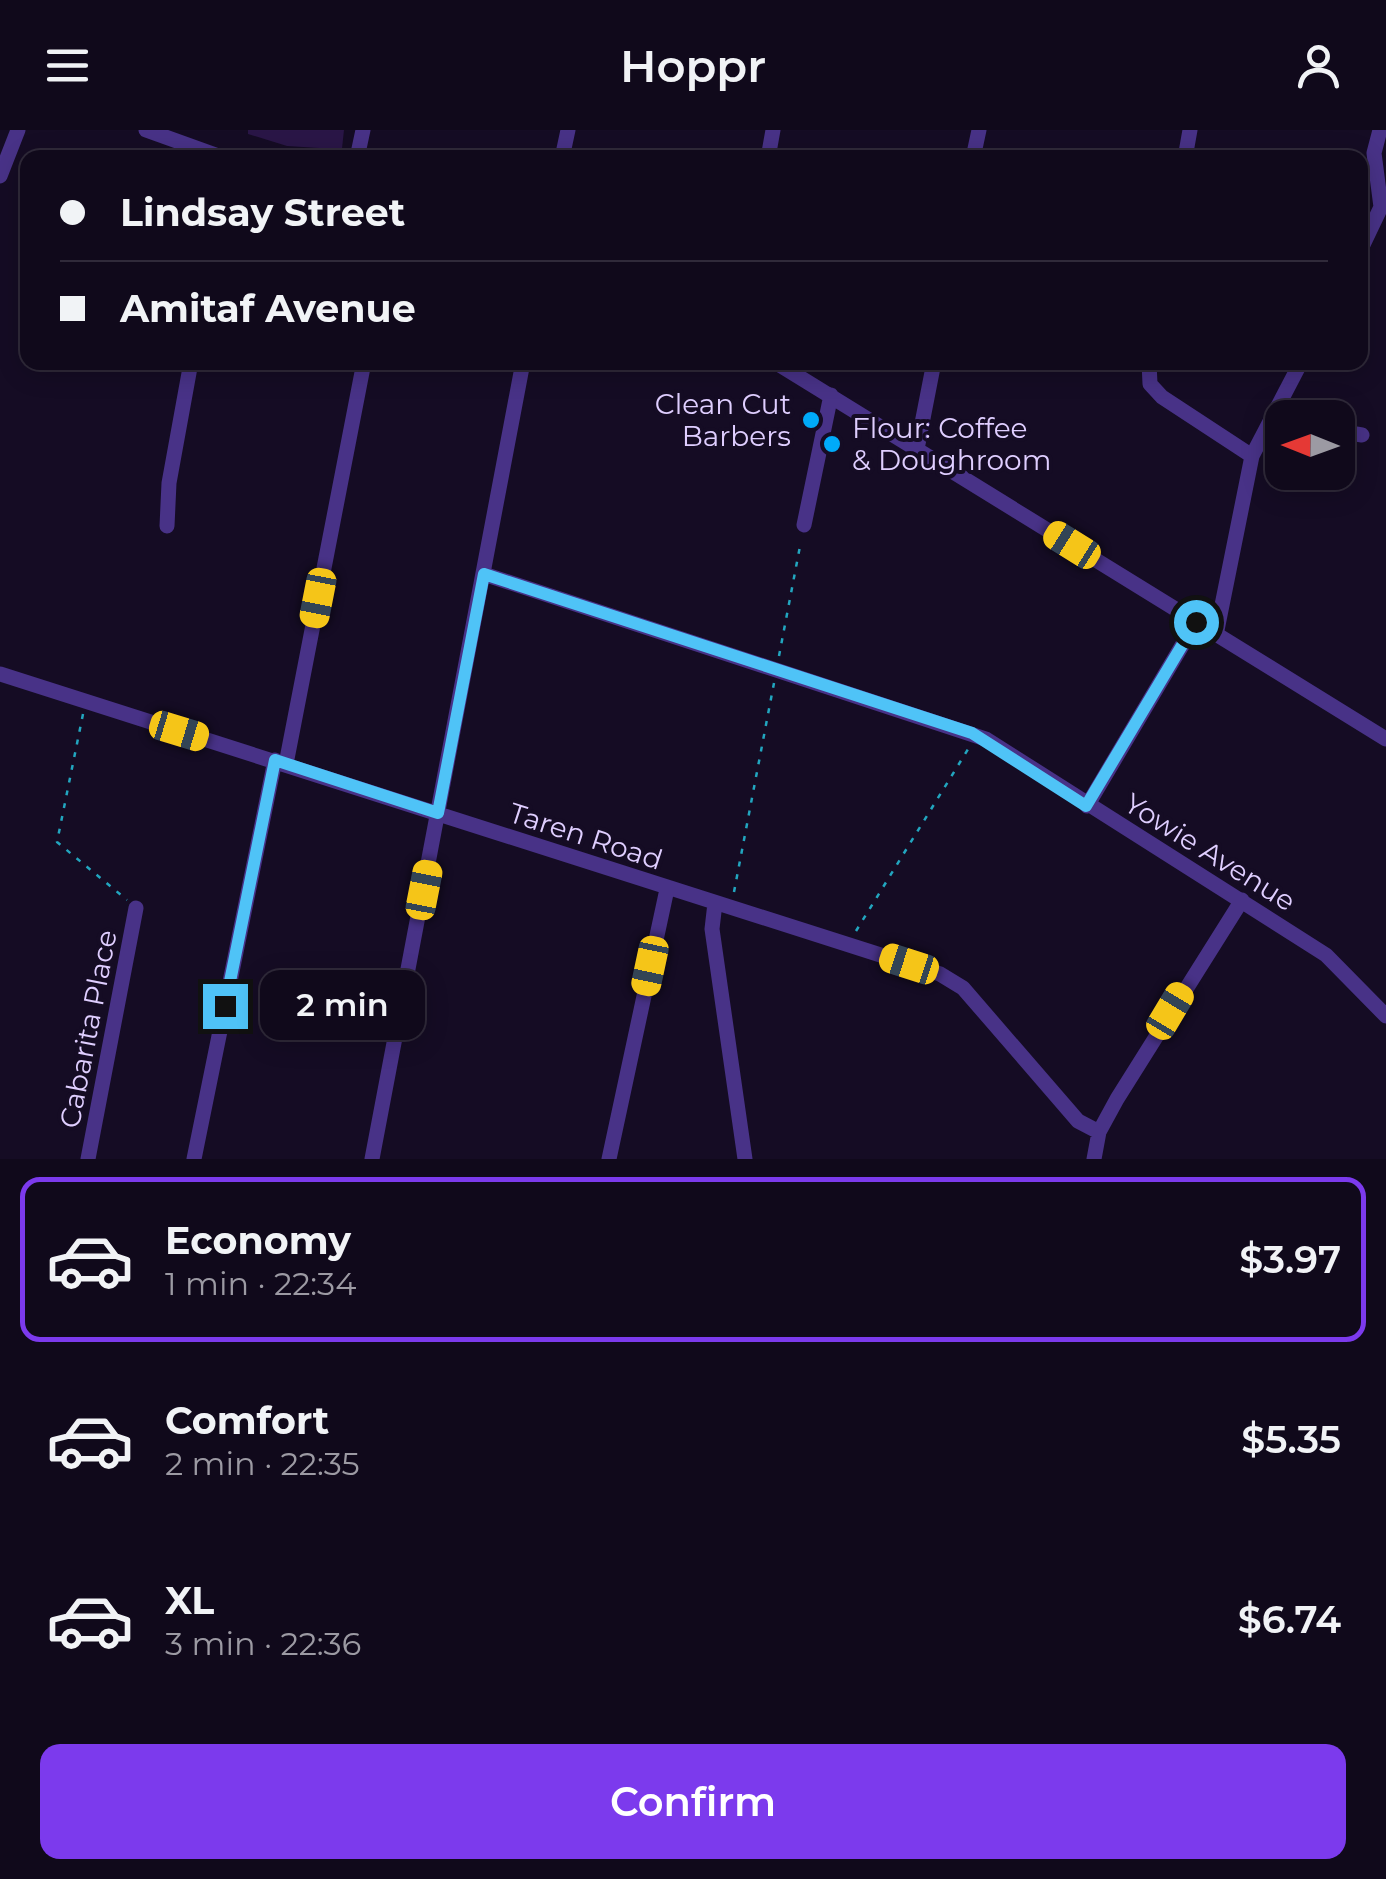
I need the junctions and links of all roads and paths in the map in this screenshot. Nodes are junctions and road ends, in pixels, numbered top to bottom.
1 (18, 130) edge
2 (149, 130) edge
3 (1380, 130) edge
4 (203, 150) edge
5 (0, 176) edge
6 (1368, 235) edge
7 (190, 370) edge
8 (362, 370) edge
9 (522, 370) edge
10 (789, 370) edge
11 (932, 370) edge
12 (1149, 370) edge
13 (1298, 370) edge
14 (830, 395) junction
15 (1285, 400) edge
16 (1355, 434) edge
17 (1362, 435) dead end
18 (1265, 437) edge
19 (917, 449) junction
20 (1252, 456) junction
21 (804, 525) joint
22 (167, 526) dead end
23 (484, 574) junction
24 (1196, 622) junction
25 (1216, 635) junction
26 (777, 669) junction
27 (0, 674) edge
28 (86, 702) junction
29 (977, 735) junction
30 (1386, 740) edge
31 (281, 762) junction
32 (1086, 806) junction
33 (438, 813) junction
34 (667, 888) junction
35 (1242, 900) junction
36 (723, 906) junction
37 (136, 908) joint
38 (847, 945) junction
39 (1386, 1016) edge
40 (1100, 1132) junction
41 (88, 1159) edge
42 (194, 1159) edge
43 (372, 1159) edge
44 (609, 1159) edge
45 (745, 1159) edge
46 (1094, 1159) edge

1 - 5 street
2 - 4 street
3 - 6 street
7 - 22 street
8 - 31 street
9 - 23 street
10 - 14 street
11 - 19 street
12 - 20 street
13 - 15 street
14 - 19 street
14 - 21 street
16 - 17 street
18 - 20 street
19 - 24 street
20 - 25 street
21 - 26 path
23 - 26 street, Yowie Avenue
23 - 33 street
24 - 25 street
24 - 32 street
25 - 30 street
26 - 29 street, Yowie Avenue
26 - 36 path
27 - 28 street, Taren Road
28 - 31 street, Taren Road
28 - 37 path
29 - 32 street, Yowie Avenue
29 - 38 path
31 - 33 street, Taren Road
31 - 42 street
32 - 35 street, Yowie Avenue
33 - 34 street, Taren Road
33 - 43 street
34 - 36 street, Taren Road
34 - 44 street
35 - 39 street, Yowie Avenue
35 - 40 street
36 - 38 street, Taren Road
36 - 45 street
37 - 41 street, Cabarita Place
38 - 40 street, Taren Road
40 - 46 street

